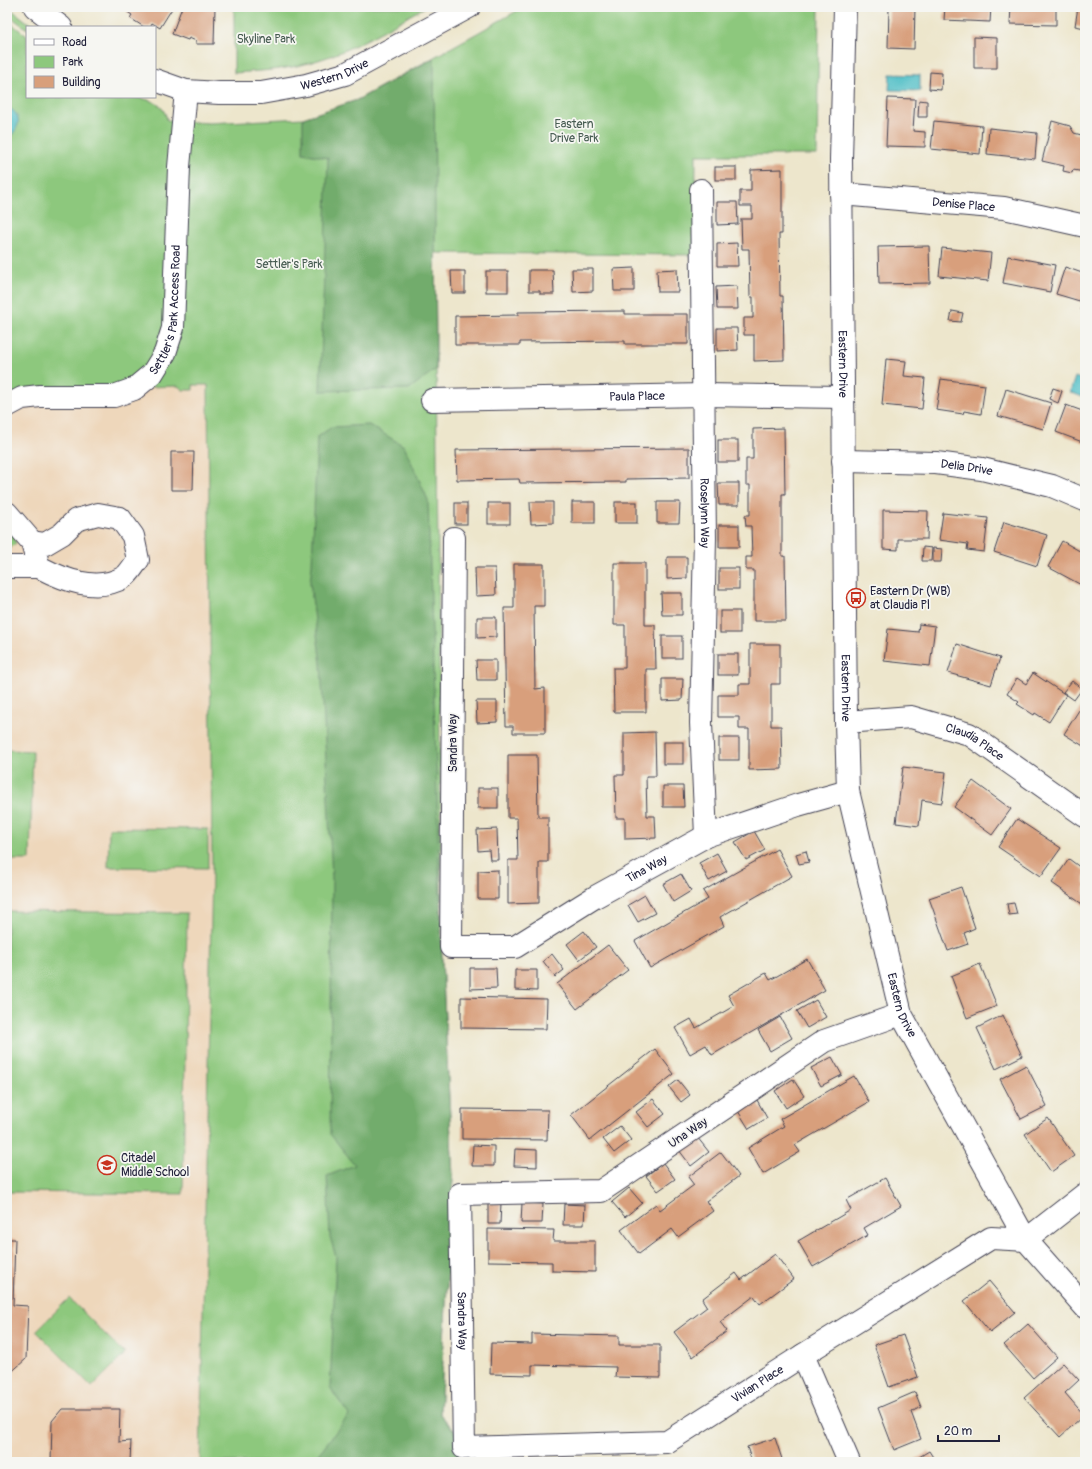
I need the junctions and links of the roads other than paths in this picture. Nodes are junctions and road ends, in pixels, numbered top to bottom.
1 (35, 7) edge
2 (469, 7) edge
3 (845, 7) edge
4 (60, 26) edge
5 (156, 80) edge
6 (186, 91) junction
7 (701, 190) dead end
8 (841, 194) junction
9 (1085, 226) edge
10 (704, 394) junction
11 (842, 396) junction
12 (432, 400) dead end
13 (7, 406) edge
14 (843, 461) junction
15 (1085, 500) edge
16 (7, 513) edge
17 (454, 538) dead end
18 (32, 542) junction
19 (7, 567) edge
20 (39, 567) junction
21 (846, 722) junction
22 (848, 791) junction
23 (1085, 816) edge
24 (706, 836) junction
25 (451, 947) joint
26 (901, 1014) junction
27 (460, 1194) joint
28 (1085, 1194) edge
29 (1026, 1240) junction
30 (1085, 1307) edge
31 (803, 1355) junction
32 (464, 1448) joint
33 (848, 1462) edge

1 - 4 street
2 - 6 street, Western Drive
3 - 8 street, Eastern Drive
5 - 6 street, Western Drive
6 - 13 street, Settler's Park Access Road
7 - 10 street, Roselynn Way
8 - 9 street, Denise Place
8 - 11 street, Eastern Drive
10 - 11 street, Paula Place
10 - 12 street, Paula Place
10 - 24 street, Roselynn Way
11 - 14 street, Eastern Drive
14 - 15 street, Delia Drive
14 - 21 street, Eastern Drive
16 - 18 street
17 - 25 street, Sandra Way
18 - 20 street
18 - 20 street
19 - 20 street
21 - 22 street, Eastern Drive
21 - 23 street, Claudia Place
22 - 24 street, Tina Way
22 - 26 street, Eastern Drive
24 - 25 street, Tina Way
26 - 27 street, Una Way
26 - 29 street, Eastern Drive
27 - 32 street, Sandra Way
28 - 29 street
29 - 30 street, Eastern Drive
29 - 31 street, Vivian Place
31 - 32 street, Vivian Place
31 - 33 street

